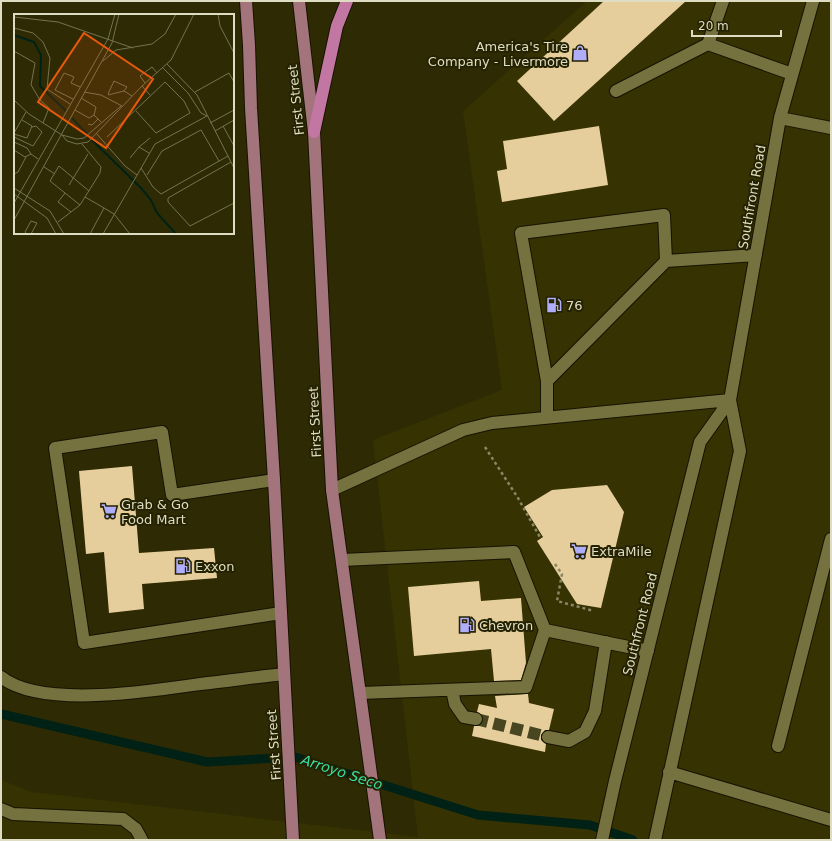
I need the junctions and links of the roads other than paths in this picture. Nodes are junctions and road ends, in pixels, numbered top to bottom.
1 (246, 1) edge
2 (299, 1) edge
3 (347, 1) edge
4 (723, 1) edge
5 (813, 1) edge
6 (708, 44) junction
7 (792, 74) junction
8 (616, 91) dead end
9 (780, 118) junction
10 (831, 128) edge
11 (314, 132) junction
12 (756, 255) junction
13 (666, 262) junction
14 (546, 381) junction
15 (730, 400) junction
16 (547, 418) junction
17 (274, 480) junction
18 (332, 490) junction
19 (831, 539) edge
20 (342, 560) junction
21 (281, 613) junction
22 (545, 630) junction
23 (606, 642) junction
24 (648, 650) junction
25 (284, 674) junction
26 (1, 678) edge
27 (452, 690) junction
28 (360, 694) junction
29 (476, 719) tunnel mouth
30 (548, 736) tunnel mouth
31 (778, 746) dead end
32 (668, 778) junction
33 (1, 809) edge
34 (831, 820) edge
35 (379, 836) edge
36 (142, 840) edge
37 (293, 840) edge
38 (602, 840) edge
39 (655, 840) edge

1 - 17 main road, First Street
2 - 11 main road, First Street
3 - 11 highway
4 - 6 street
5 - 7 street, Southfront Road
6 - 7 street
6 - 8 street
7 - 9 street, Southfront Road
9 - 10 street
9 - 12 street, Southfront Road
11 - 18 main road, First Street
12 - 13 street
12 - 15 street, Southfront Road
13 - 14 street
13 - 14 street
14 - 16 street
15 - 16 street
15 - 24 street, Southfront Road
15 - 32 street, Southfront Road
16 - 18 street
17 - 21 main road, First Street
17 - 21 street
18 - 20 main road, First Street
19 - 31 street
20 - 22 street
20 - 28 main road, First Street
21 - 25 main road, First Street
22 - 23 street
22 - 27 street
23 - 24 street
23 - 30 street
24 - 38 street, Southfront Road
25 - 26 street
25 - 37 main road, First Street
27 - 28 street
27 - 29 street
28 - 35 main road, First Street
32 - 34 street
32 - 39 street, Southfront Road
33 - 36 street

